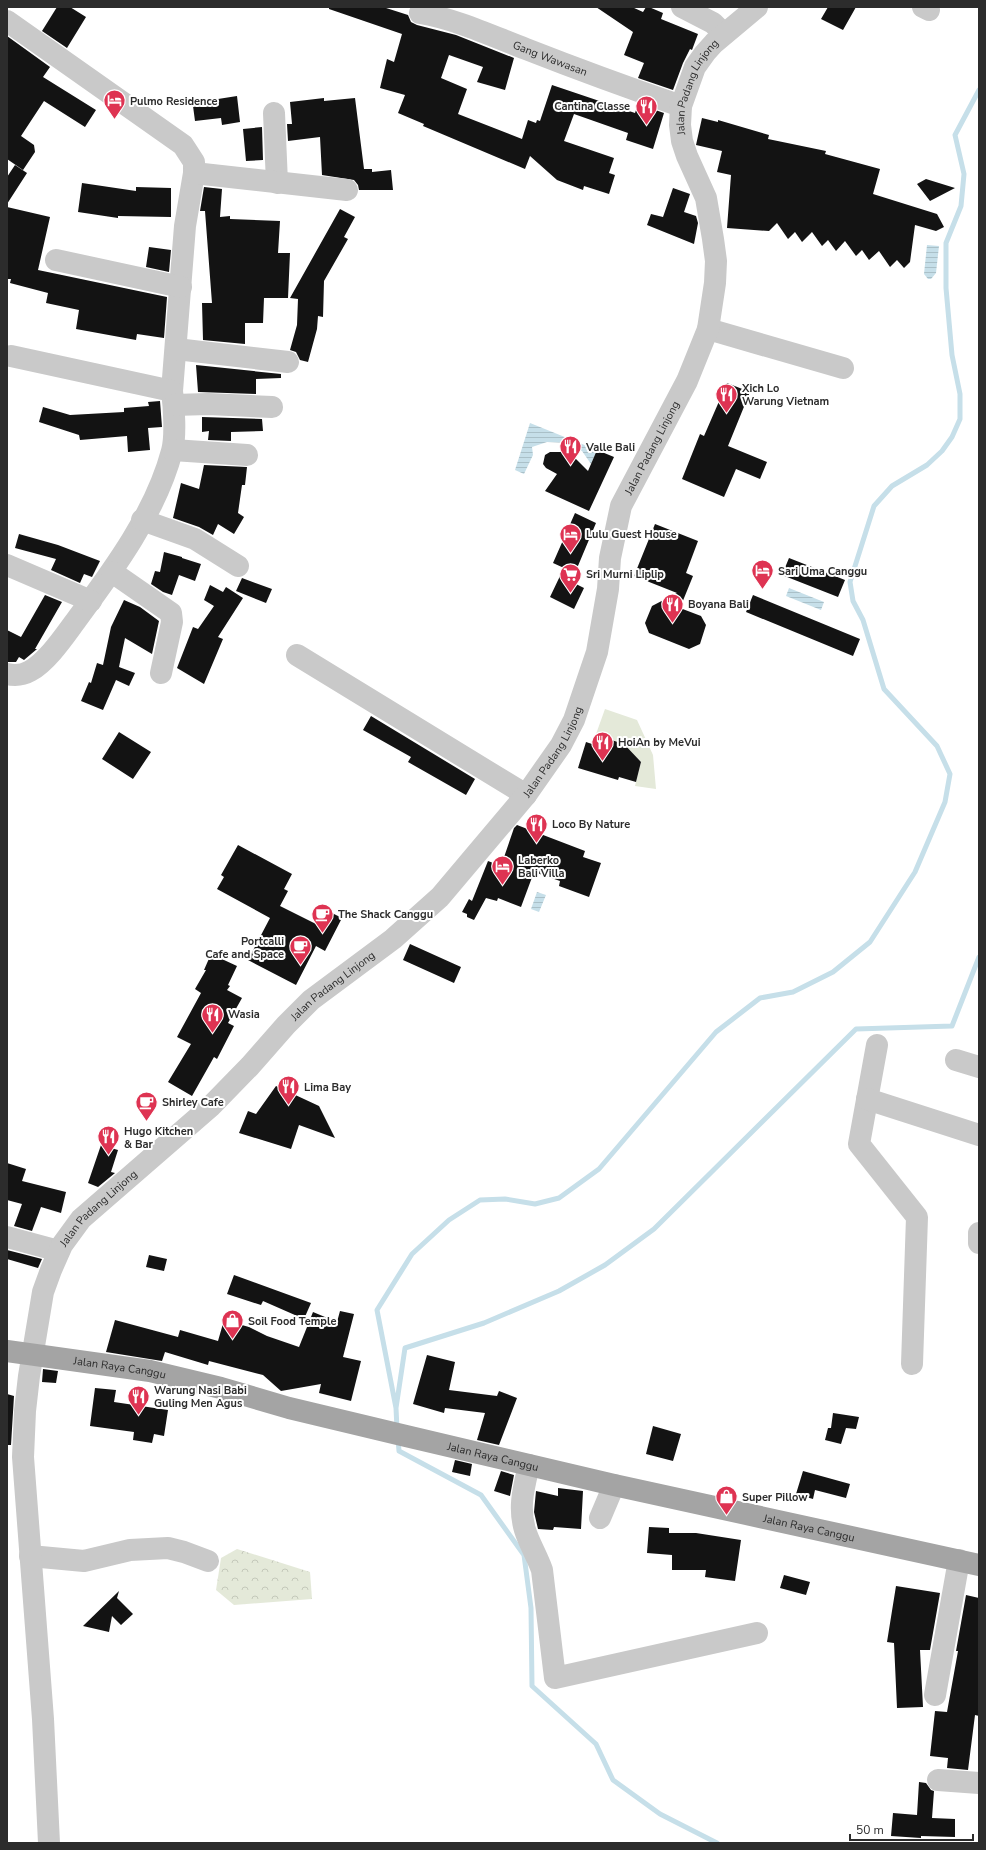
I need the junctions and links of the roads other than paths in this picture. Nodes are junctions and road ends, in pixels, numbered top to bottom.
1 (10, 7) edge
2 (682, 7) edge
3 (757, 7) edge
4 (7, 13) edge
5 (420, 13) dead end
6 (7, 21) edge
7 (724, 34) junction
8 (681, 106) junction
9 (274, 113) dead end
10 (194, 174) junction
11 (276, 182) junction
12 (347, 190) dead end
13 (56, 260) dead end
14 (181, 287) junction
15 (708, 330) junction
16 (176, 348) junction
17 (11, 356) dead end
18 (288, 362) dead end
19 (843, 368) dead end
20 (173, 398) junction
21 (272, 407) dead end
22 (173, 450) junction
23 (247, 455) dead end
24 (142, 520) junction
25 (7, 564) edge
26 (238, 566) dead end
27 (112, 572) junction
28 (90, 601) junction
29 (297, 655) dead end
30 (161, 673) dead end
31 (7, 674) edge
32 (526, 795) junction
33 (877, 1045) dead end
34 (956, 1060) dead end
35 (979, 1067) edge
36 (867, 1099) junction
37 (979, 1135) edge
38 (979, 1233) edge
39 (7, 1237) edge
40 (979, 1243) edge
41 (60, 1251) junction
42 (7, 1351) edge
43 (34, 1354) junction
44 (912, 1364) dead end
45 (529, 1465) junction
46 (614, 1485) junction
47 (600, 1518) dead end
48 (30, 1556) junction
49 (208, 1561) dead end
50 (969, 1562) edge
51 (757, 1633) dead end
52 (935, 1695) dead end
53 (938, 1780) dead end
54 (979, 1783) edge
55 (49, 1843) edge

1 - 4 street
2 - 7 street
3 - 7 street, Jalan Padang Linjong
5 - 8 street, Gang Wawasan
6 - 10 street
7 - 8 street, Jalan Padang Linjong
8 - 15 street, Jalan Padang Linjong
9 - 11 street
10 - 11 street
10 - 14 street
11 - 12 street
13 - 14 street
14 - 16 street
15 - 19 street
15 - 32 street, Jalan Padang Linjong
16 - 18 street
16 - 20 street
17 - 20 street
20 - 21 street
20 - 22 street
22 - 23 street
22 - 24 street
24 - 26 street
24 - 27 street
25 - 28 street
27 - 28 street
27 - 30 street
28 - 31 street
29 - 32 street
32 - 41 street, Jalan Padang Linjong
33 - 36 street
34 - 35 street
36 - 37 street
36 - 44 street
38 - 40 street
39 - 41 street
41 - 43 street, Jalan Padang Linjong
42 - 43 main road, Jalan Raya Canggu
43 - 45 main road, Jalan Raya Canggu
43 - 48 street, Jalan Padang Linjong
45 - 46 main road, Jalan Raya Canggu
45 - 51 street
46 - 47 street
46 - 50 main road, Jalan Raya Canggu
48 - 49 street
48 - 55 street, Jalan Padang Linjong
50 - 52 street
53 - 54 street

